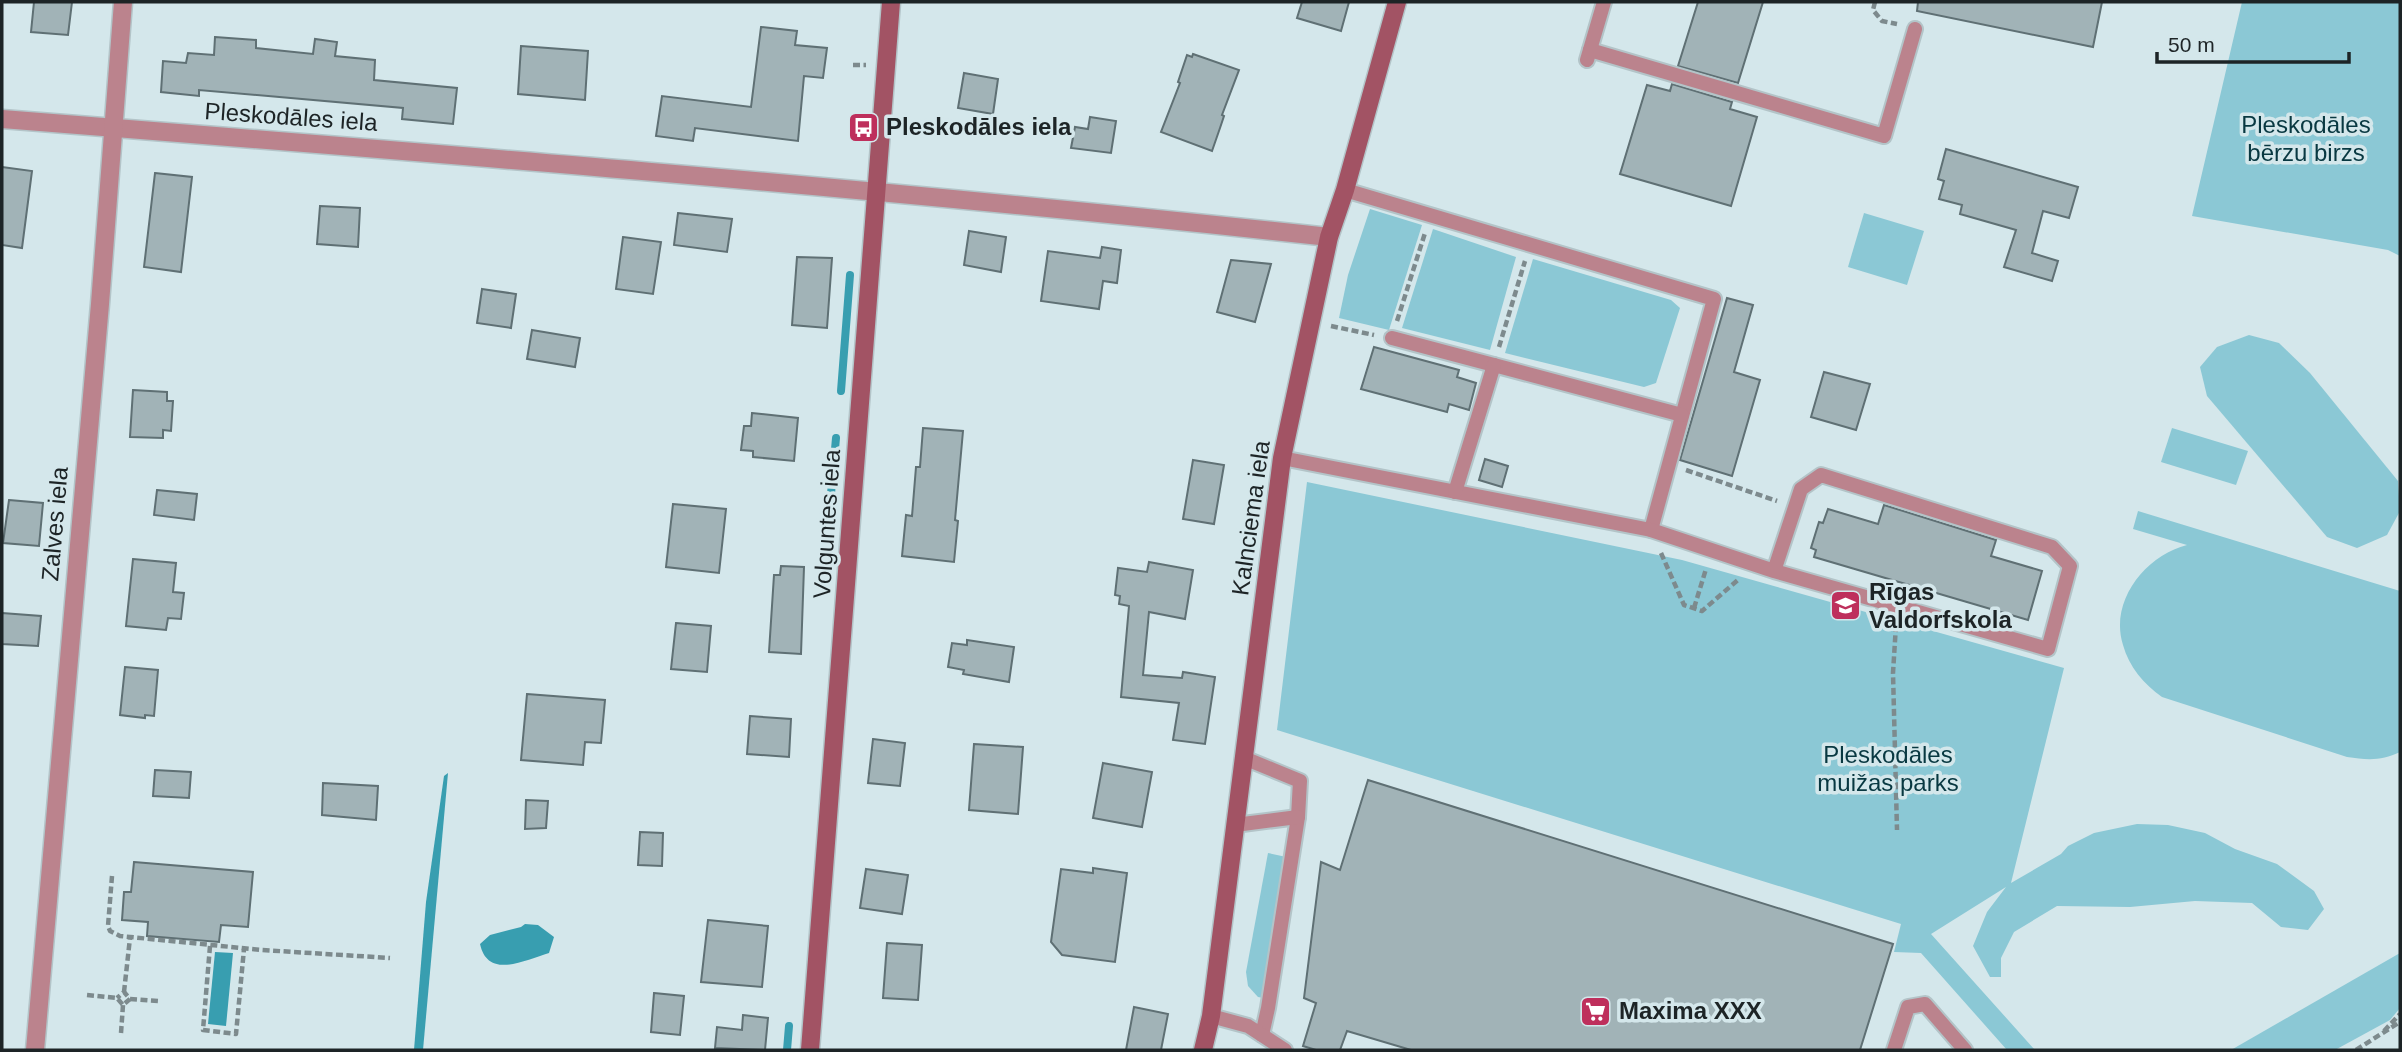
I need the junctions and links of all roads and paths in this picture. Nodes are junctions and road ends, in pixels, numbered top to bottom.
1 (123, 2) edge
2 (891, 2) edge
3 (1397, 2) edge
4 (1604, 2) edge
5 (1915, 29) dead end
6 (2, 119) edge
7 (113, 128) junction
8 (877, 190) junction
9 (1345, 190) junction
10 (1430, 215) junction
11 (1329, 237) junction
12 (1530, 244) junction
13 (1329, 325) dead end
14 (1392, 338) junction
15 (1494, 365) junction
16 (1682, 415) junction
17 (1282, 458) junction
18 (1669, 464) junction
19 (1455, 492) junction
20 (1796, 507) junction
21 (1651, 530) junction
22 (1711, 550) junction
23 (1756, 565) junction
24 (1774, 571) junction
25 (1897, 606) junction
26 (1694, 608) junction
27 (1244, 758) junction
28 (1298, 817) junction
29 (1235, 825) junction
30 (1897, 830) dead end
31 (112, 876) dead end
32 (130, 938) junction
33 (210, 946) junction
34 (244, 949) junction
35 (390, 958) dead end
36 (124, 992) junction
37 (87, 995) dead end
38 (117, 998) junction
39 (130, 999) junction
40 (158, 1001) dead end
41 (123, 1005) junction
42 (2400, 1014) edge
43 (1211, 1016) junction
44 (2400, 1023) edge
45 (121, 1033) dead end
46 (1262, 1035) junction
47 (2376, 1039) junction
48 (35, 1050) edge
49 (810, 1050) edge
50 (1202, 1050) edge
51 (1285, 1050) edge
52 (1895, 1050) edge
53 (1965, 1050) edge
54 (2356, 1050) edge

1 - 7 street, Zalves iela
2 - 8 street, Volguntes iela
3 - 9 street, Kalnciema iela
4 - 5 lane
6 - 7 street, Pleskodāles iela
7 - 8 street, Pleskodāles iela
7 - 48 street, Zalves iela
8 - 11 street, Pleskodāles iela
8 - 49 street, Volguntes iela
9 - 10 lane
9 - 11 street, Kalnciema iela
10 - 12 lane
10 - 14 path
11 - 17 street, Kalnciema iela
12 - 15 path
12 - 16 lane
13 - 14 path
14 - 15 lane
15 - 16 lane
15 - 19 lane
16 - 18 lane
17 - 19 lane
17 - 27 street, Kalnciema iela
18 - 20 path
18 - 21 lane
19 - 21 lane
20 - 24 lane
20 - 25 lane
21 - 22 lane
21 - 26 path
22 - 23 lane
22 - 26 path
23 - 24 lane
23 - 26 path
24 - 25 lane
25 - 30 path
27 - 28 lane
27 - 29 street, Kalnciema iela
28 - 29 lane
28 - 46 lane
29 - 43 street, Kalnciema iela
31 - 32 path
32 - 33 path
32 - 36 path
33 - 34 path
33 - 34 path
34 - 35 path
36 - 38 path
36 - 39 path
37 - 38 path
38 - 41 path
39 - 40 path
39 - 41 path
41 - 45 path
42 - 47 path
43 - 46 lane
43 - 50 street, Kalnciema iela
44 - 47 path
46 - 51 lane
47 - 54 path
52 - 53 lane

